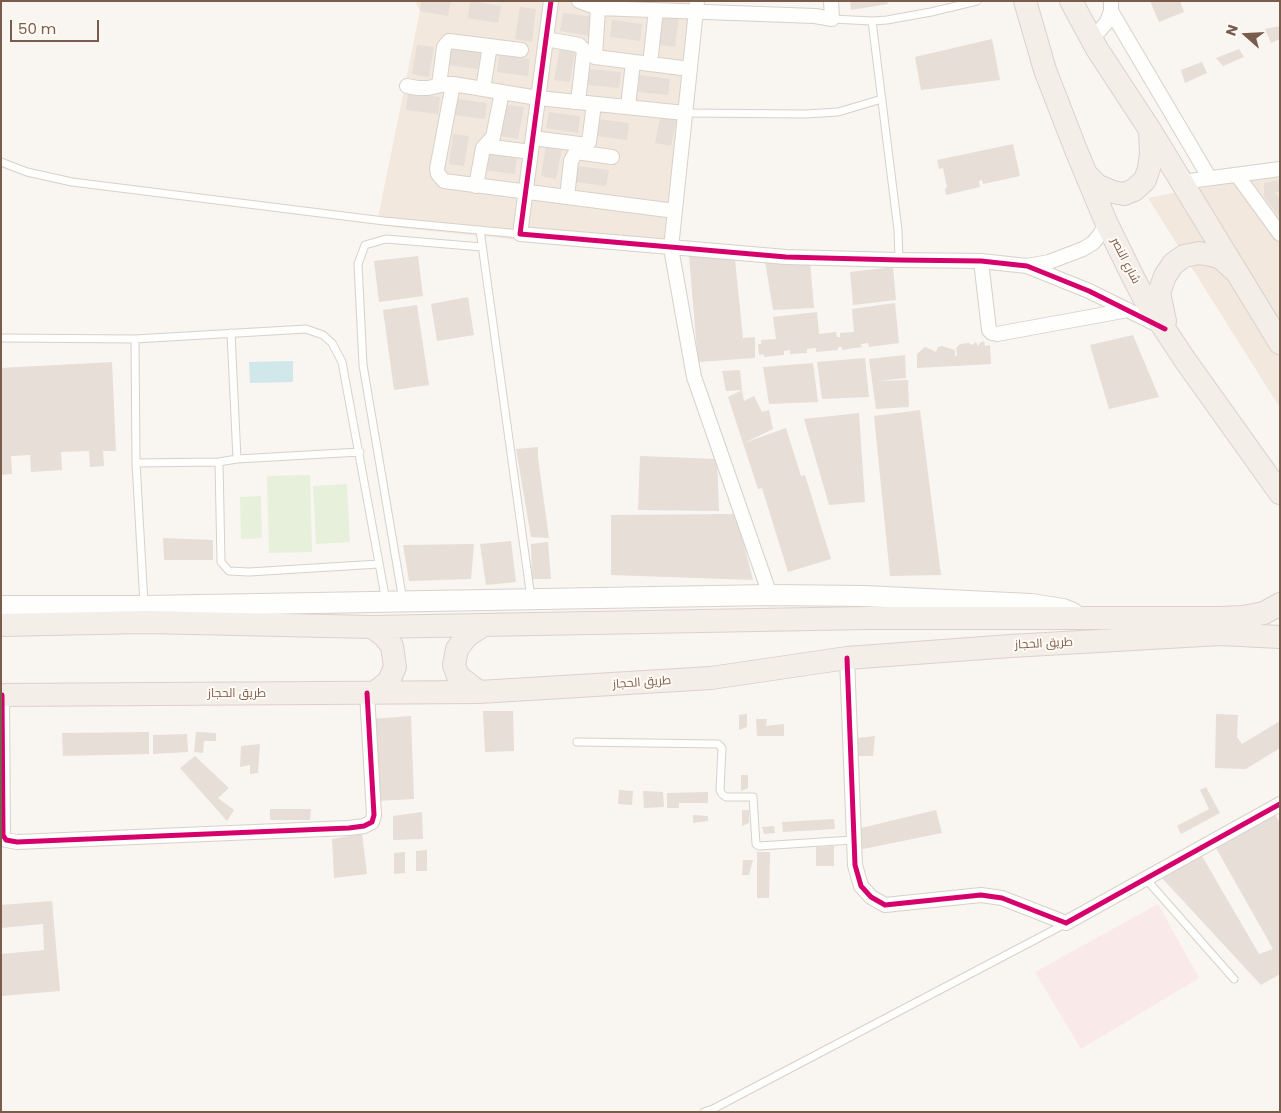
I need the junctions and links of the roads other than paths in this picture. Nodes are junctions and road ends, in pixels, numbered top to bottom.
1 (550, 1) edge
2 (565, 1) edge
3 (579, 1) edge
4 (831, 1) edge
5 (977, 1) edge
6 (1025, 1) edge
7 (1071, 1) edge
8 (641, 5) edge
9 (697, 6) edge
10 (1111, 6) edge
11 (598, 8) junction
12 (656, 10) junction
13 (832, 19) junction
14 (872, 21) junction
15 (1090, 37) junction
16 (546, 39) junction
17 (490, 46) junction
18 (521, 50) dead end
19 (590, 54) junction
20 (633, 62) junction
21 (650, 64) junction
22 (690, 69) junction
23 (453, 84) junction
24 (439, 85) junction
25 (407, 86) dead end
26 (483, 89) junction
27 (502, 92) junction
28 (538, 98) junction
29 (882, 99) junction
30 (578, 102) junction
31 (594, 104) junction
32 (628, 107) junction
33 (685, 113) junction
34 (1150, 130) junction
35 (533, 138) junction
36 (485, 146) junction
37 (582, 148) junction
38 (531, 152) junction
39 (612, 157) dead end
40 (1, 162) edge
41 (1280, 170) edge
42 (1086, 174) junction
43 (1237, 175) junction
44 (1209, 178) junction
45 (1182, 182) junction
46 (476, 186) junction
47 (526, 192) junction
48 (566, 197) junction
49 (675, 211) junction
50 (1106, 222) junction
51 (480, 230) junction
52 (520, 234) junction
53 (1280, 234) edge
54 (482, 248) junction
55 (671, 248) junction
56 (898, 260) junction
57 (980, 261) junction
58 (1027, 266) junction
59 (1240, 276) junction
60 (1128, 310) junction
61 (232, 333) junction
62 (1168, 334) junction
63 (1, 338) edge
64 (135, 340) junction
65 (1280, 343) edge
66 (360, 452) junction
67 (237, 459) junction
68 (220, 462) junction
69 (136, 464) junction
70 (1280, 494) edge
71 (379, 564) junction
72 (770, 595) junction
73 (531, 599) junction
74 (394, 601) junction
75 (1280, 604) edge
76 (1, 606) edge
77 (145, 614) junction
78 (1086, 618) junction
79 (484, 625) junction
80 (1, 626) edge
81 (372, 627) junction
82 (1280, 637) edge
83 (847, 658) junction
84 (479, 692) junction
85 (370, 693) junction
86 (2, 695) edge
87 (577, 742) dead end
88 (1280, 804) edge
89 (853, 840) junction
90 (1146, 878) junction
91 (1066, 924) junction
92 (1234, 979) dead end
93 (712, 1110) edge
94 (704, 1112) edge

1 - 2 street
1 - 16 street
3 - 11 street
4 - 13 street
5 - 14 lane
6 - 42 main road, شارع النصر
7 - 15 main road
8 - 11 street
8 - 12 street
9 - 12 street
9 - 13 street
9 - 22 street
10 - 15 street
10 - 44 street
11 - 19 street
12 - 21 street
13 - 14 lane
14 - 29 lane
15 - 34 main road
16 - 19 street
16 - 28 street
17 - 18 street
17 - 24 street
17 - 26 street
19 - 20 street
19 - 30 street
20 - 21 street
20 - 32 street
21 - 22 street
22 - 33 street
23 - 24 street
23 - 26 street
23 - 46 street
24 - 25 street
26 - 27 street
27 - 28 street
27 - 36 street
28 - 30 street
28 - 35 street
29 - 33 lane
29 - 56 lane
30 - 31 street
31 - 32 street
31 - 37 street
32 - 33 street
33 - 49 street
34 - 42 main road
34 - 45 main road
35 - 37 street
35 - 38 street
36 - 38 street
36 - 46 street
37 - 39 street
37 - 48 street
38 - 47 street
40 - 51 lane
41 - 43 street
42 - 50 main road, شارع النصر
43 - 44 street
43 - 53 street
44 - 45 street
45 - 59 main road
46 - 47 street
47 - 48 street
47 - 52 street
48 - 49 street
49 - 55 street
50 - 58 street
50 - 62 main road, شارع النصر
51 - 52 lane
51 - 54 lane
52 - 55 street
54 - 73 lane
54 - 74 lane
55 - 56 street
55 - 72 street
56 - 57 street
57 - 58 street
57 - 60 street
58 - 60 street
59 - 62 main road
59 - 65 main road
60 - 62 street
61 - 64 lane
61 - 66 lane
61 - 67 lane
62 - 70 main road, شارع النصر
63 - 64 lane
64 - 69 lane
66 - 67 lane
66 - 71 lane
67 - 68 lane
68 - 69 lane
68 - 71 lane
69 - 77 lane
71 - 74 lane
72 - 73 main road
72 - 78 main road
73 - 74 main road
74 - 77 main road
75 - 78 main road
76 - 77 main road
77 - 80 main road
77 - 81 main road
78 - 79 main road
79 - 81 main road
79 - 84 main road
81 - 85 main road
82 - 83 main road, طريق الحجاز
83 - 84 main road, طريق الحجاز
83 - 89 street
84 - 85 main road, طريق الحجاز
85 - 86 main road, طريق الحجاز
85 - 86 street
87 - 89 lane
88 - 90 street
89 - 91 street
90 - 91 street
90 - 92 lane
91 - 93 lane
93 - 94 lane

